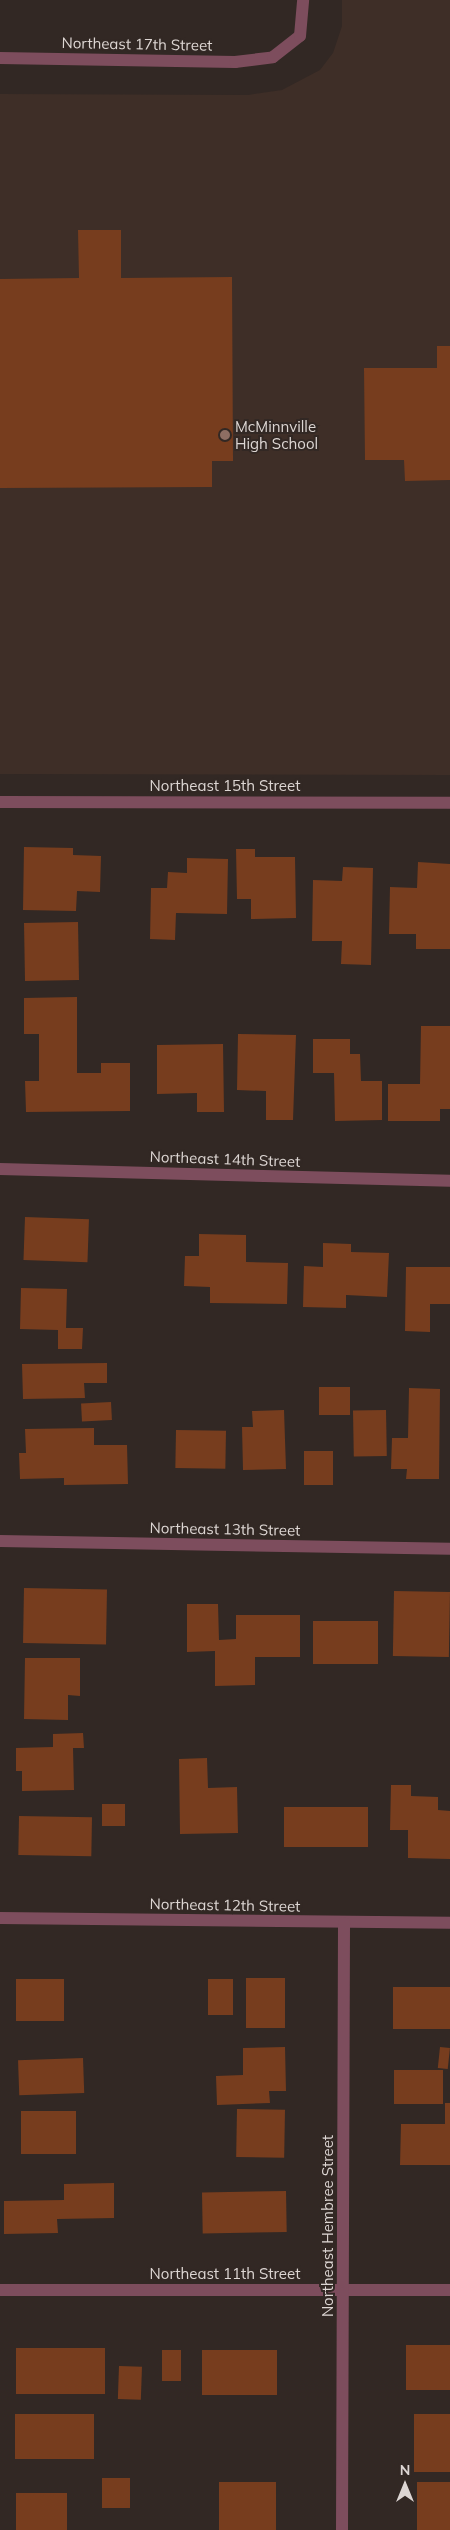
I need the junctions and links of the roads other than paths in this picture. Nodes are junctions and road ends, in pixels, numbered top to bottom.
1 (303, 0) edge
2 (0, 58) edge
3 (0, 802) edge
4 (450, 803) edge
5 (0, 1169) edge
6 (450, 1181) edge
7 (0, 1541) edge
8 (450, 1549) edge
9 (0, 1918) edge
10 (344, 1923) junction
11 (450, 1923) edge
12 (0, 2290) edge
13 (344, 2290) junction
14 (450, 2290) edge
15 (342, 2530) edge

1 - 2 street, Northeast 17th Street
3 - 4 street, Northeast 15th Street
5 - 6 street, Northeast 14th Street
7 - 8 street, Northeast 13th Street
9 - 10 street, Northeast 12th Street
10 - 11 street, Northeast 12th Street
10 - 13 street, Northeast Hembree Street
12 - 13 street, Northeast 11th Street
13 - 14 street, Northeast 11th Street
13 - 15 street, Northeast Hembree Street

